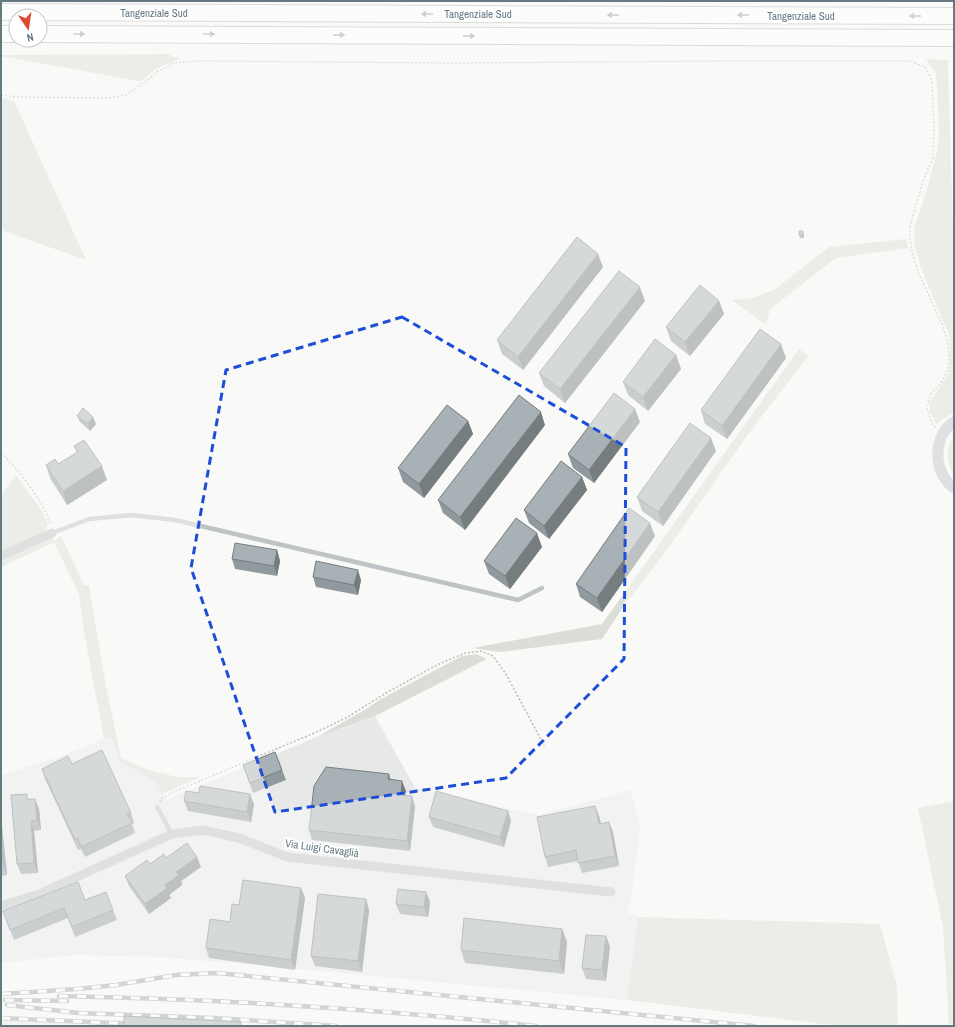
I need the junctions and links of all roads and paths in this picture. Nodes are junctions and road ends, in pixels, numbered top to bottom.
1 (1, 12) edge
2 (954, 16) edge
3 (48, 34) edge
4 (954, 38) edge
5 (1, 95) edge
6 (954, 422) edge
7 (942, 435) junction
8 (1, 453) edge
9 (954, 488) edge
10 (52, 533) junction
11 (1, 556) edge
12 (542, 588) dead end
13 (545, 747) dead end
14 (157, 807) joint
15 (172, 834) junction
16 (610, 892) dead end
17 (1, 906) edge

2 -> 1 highway, Tangenziale Sud
3 -> 4 highway, Tangenziale Sud
5 - 7 path
6 - 7 street
7 - 9 street
8 - 10 path
10 - 11 street
10 - 12 lane
13 - 14 path
14 - 15 lane
15 - 16 street, Via Luigi Cavaglià
15 - 17 street, Via Luigi Cavaglià

